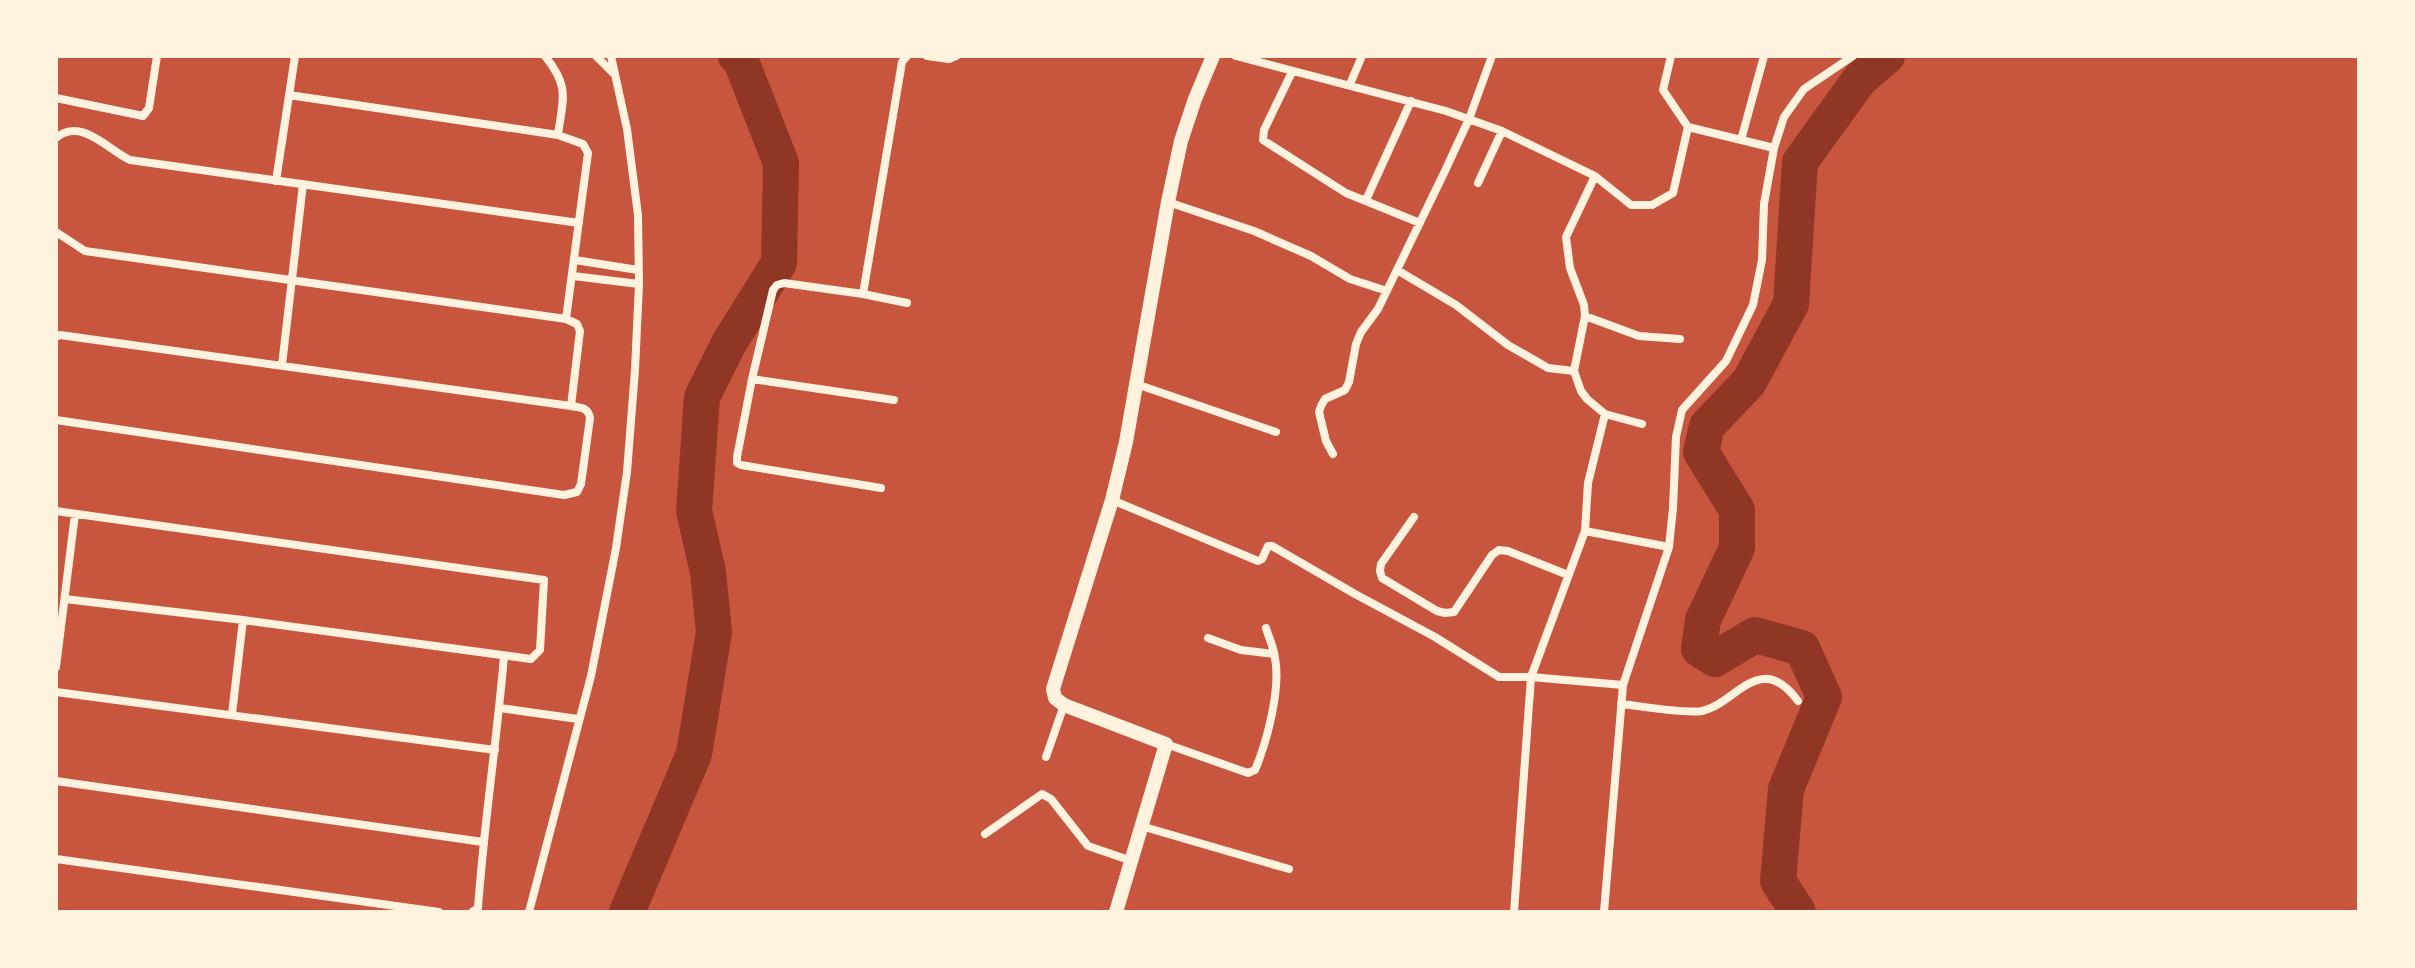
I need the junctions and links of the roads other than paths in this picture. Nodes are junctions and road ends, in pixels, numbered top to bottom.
1 (157, 56) edge
2 (295, 56) edge
3 (545, 56) edge
4 (596, 56) edge
5 (611, 56) edge
6 (907, 56) edge
7 (927, 56) edge
8 (956, 56) edge
9 (1213, 56) edge
10 (1236, 56) edge
11 (1362, 56) edge
12 (1492, 56) edge
13 (1671, 56) edge
14 (1764, 56) edge
15 (1853, 56) edge
16 (1292, 72) junction
17 (614, 74) junction
18 (1350, 84) junction
19 (289, 95) junction
20 (56, 98) edge
21 (1411, 101) junction
22 (1469, 119) junction
23 (1688, 127) junction
24 (1502, 131) junction
25 (558, 135) junction
26 (56, 138) edge
27 (1741, 140) junction
28 (1774, 148) junction
29 (1595, 176) junction
30 (276, 181) junction
31 (1478, 183) dead end
32 (303, 184) junction
33 (1366, 200) junction
34 (1168, 202) junction
35 (579, 223) junction
36 (1420, 223) junction
37 (56, 232) edge
38 (575, 260) junction
39 (638, 270) junction
40 (1397, 270) junction
41 (573, 276) junction
42 (291, 282) junction
43 (639, 284) junction
44 (1387, 291) junction
45 (863, 294) junction
46 (907, 303) dead end
47 (1585, 316) junction
48 (566, 319) junction
49 (56, 337) edge
50 (1680, 339) dead end
51 (282, 365) junction
52 (1574, 371) junction
53 (752, 379) junction
54 (1136, 384) junction
55 (894, 400) dead end
56 (571, 406) junction
57 (1605, 414) junction
58 (56, 420) edge
59 (1642, 424) dead end
60 (1276, 432) dead end
61 (1333, 454) dead end
62 (881, 488) dead end
63 (1112, 500) junction
64 (56, 511) edge
65 (75, 514) junction
66 (1414, 517) dead end
67 (1585, 531) junction
68 (1669, 547) junction
69 (1568, 575) junction
70 (65, 599) junction
71 (243, 620) junction
72 (1266, 628) dead end
73 (1208, 638) dead end
74 (1274, 654) junction
75 (504, 656) junction
76 (56, 667) edge
77 (1531, 677) junction
78 (1623, 685) junction
79 (56, 692) edge
80 (1798, 701) dead end
81 (1621, 704) junction
82 (1064, 705) junction
83 (500, 708) junction
84 (232, 714) junction
85 (578, 719) junction
86 (1166, 744) junction
87 (495, 750) junction
88 (1046, 757) dead end
89 (56, 781) edge
90 (1141, 826) junction
91 (985, 834) dead end
92 (483, 842) junction
93 (56, 859) edge
94 (1132, 861) junction
95 (1289, 869) dead end
96 (439, 912) edge
97 (472, 912) edge
98 (529, 912) edge
99 (1116, 912) edge
100 (1514, 912) edge
101 (1604, 912) edge

1 - 20 street
2 - 19 street
3 - 25 street
4 - 17 street
5 - 17 street
6 - 45 street
7 - 8 street
9 - 34 street
10 - 16 street
11 - 18 street
12 - 22 street
13 - 23 street
14 - 27 street
15 - 28 street
16 - 18 street
16 - 33 street
17 - 39 street
18 - 21 street
19 - 25 street
19 - 30 street
21 - 22 street
21 - 33 street
22 - 24 street
22 - 36 street
23 - 27 street
23 - 29 street
24 - 29 street
24 - 31 street
25 - 35 street
26 - 30 street
27 - 28 street
28 - 68 street
29 - 47 street
30 - 32 street
32 - 35 street
32 - 42 street
33 - 36 street
34 - 44 street
34 - 54 street
35 - 38 street
36 - 40 street
37 - 42 street
38 - 39 street
38 - 41 street
39 - 43 street
40 - 44 street
40 - 52 street
41 - 43 street
41 - 48 street
42 - 48 street
42 - 51 street
43 - 85 street
44 - 61 street
45 - 46 street
45 - 53 street
47 - 50 street
47 - 52 street
48 - 56 street
49 - 51 street
51 - 56 street
52 - 57 street
53 - 55 street
53 - 62 street
54 - 60 street
54 - 63 street
56 - 58 street
57 - 59 street
57 - 67 street
63 - 77 street
63 - 82 street
64 - 65 street
65 - 70 street
65 - 75 street
66 - 69 street
67 - 68 street
67 - 69 street
68 - 78 street
69 - 77 street
70 - 71 street
70 - 76 street
71 - 75 street
71 - 84 street
72 - 74 street
73 - 74 street
74 - 86 street
75 - 83 street
77 - 78 street
77 - 100 street
78 - 81 street
79 - 84 street
80 - 81 street
81 - 101 street
82 - 86 street
82 - 88 street
83 - 85 street
83 - 87 street
84 - 87 street
85 - 98 street
86 - 90 street
87 - 92 street
89 - 92 street
90 - 94 street
90 - 95 street
91 - 94 street
92 - 97 street
93 - 96 street
94 - 99 street

